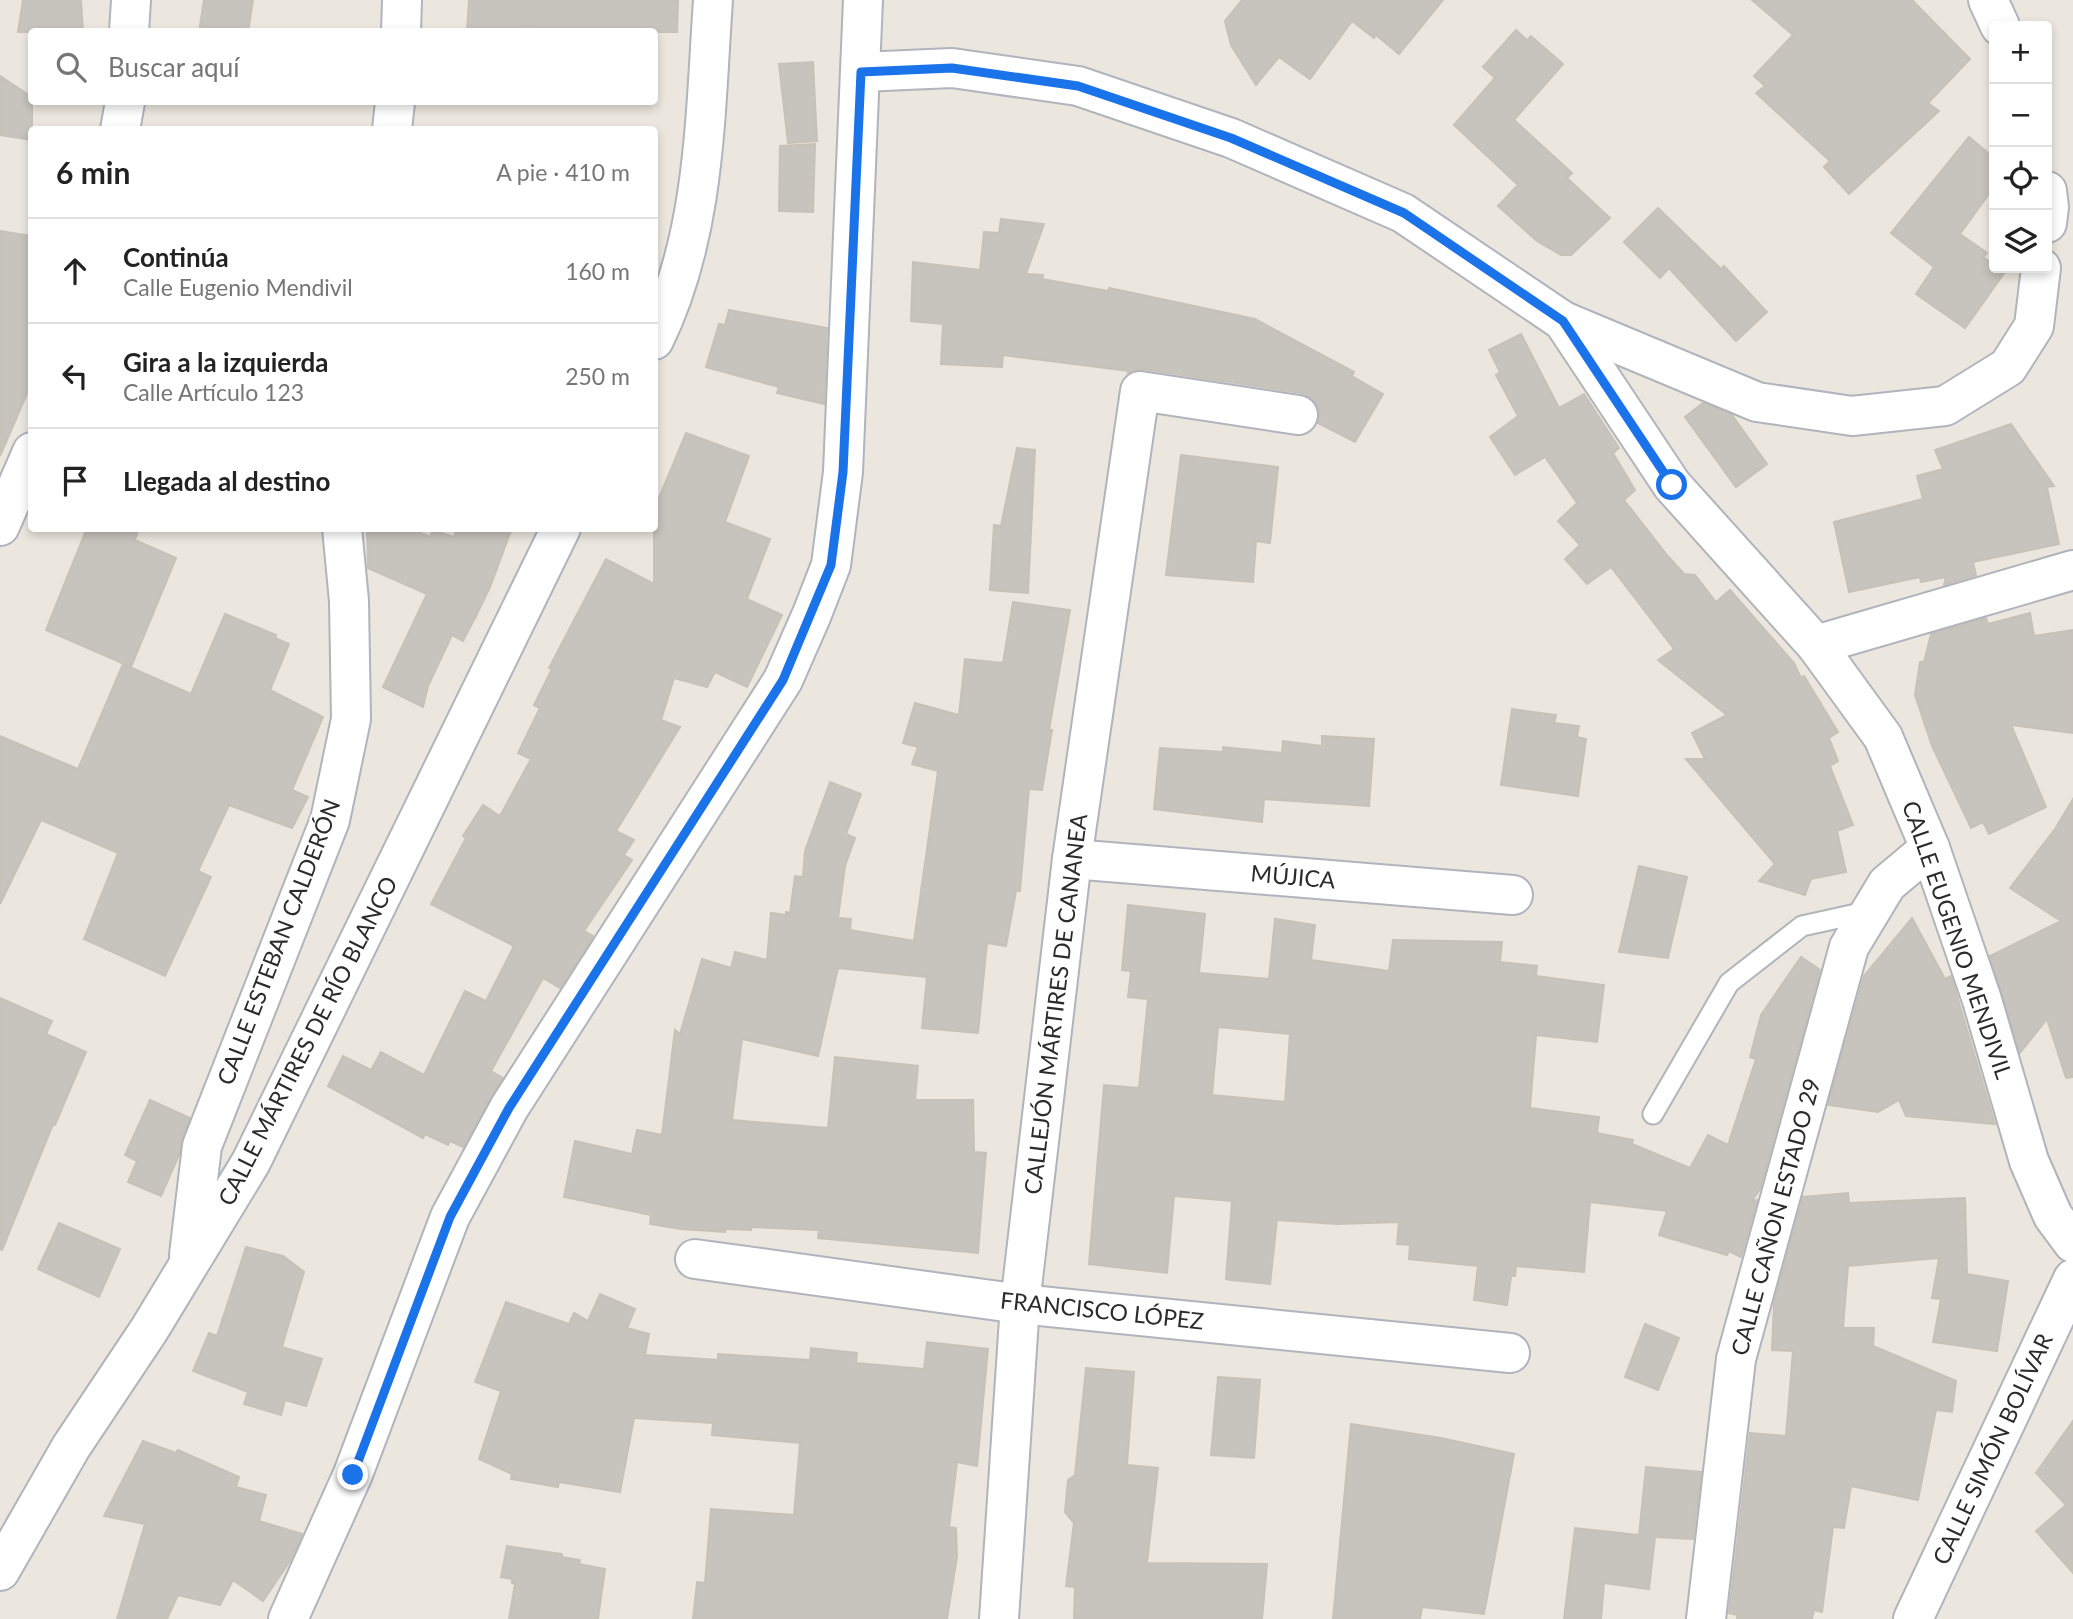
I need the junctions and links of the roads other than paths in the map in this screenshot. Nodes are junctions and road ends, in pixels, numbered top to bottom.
1 (131, 0) edge
2 (402, 0) edge
3 (713, 0) edge
4 (863, 0) edge
5 (1988, 0) edge
6 (1998, 21) edge
7 (129, 28) edge
8 (401, 28) edge
9 (861, 72) junction
10 (124, 105) edge
11 (395, 105) edge
12 (121, 126) edge
13 (392, 126) edge
14 (2040, 273) edge
15 (1563, 321) junction
16 (658, 329) edge
17 (1298, 415) dead end
18 (28, 461) edge
19 (0, 526) edge
20 (342, 532) edge
21 (559, 532) edge
22 (2073, 570) edge
23 (1816, 645) junction
24 (1930, 848) junction
25 (1072, 859) junction
26 (1513, 895) dead end
27 (1871, 911) junction
28 (1653, 1114) dead end
29 (2073, 1243) edge
30 (695, 1259) dead end
31 (187, 1268) junction
32 (2073, 1279) edge
33 (1020, 1304) junction
34 (1510, 1353) dead end
35 (0, 1571) edge
36 (288, 1619) edge
37 (999, 1619) edge
38 (1706, 1619) edge
39 (1913, 1619) edge

1 - 7 street
2 - 8 street
3 - 16 street
4 - 9 street
5 - 6 street
9 - 15 street, CALLE EUGENIO MENDIVIL
9 - 36 street
10 - 12 street
11 - 13 street
14 - 15 street
15 - 23 street, CALLE EUGENIO MENDIVIL
17 - 25 street, CALLEJÓN MÁRTIRES DE CANANEA
18 - 19 street
20 - 31 street, CALLE ESTEBAN CALDERÓN
21 - 31 street, CALLE MÁRTIRES DE RÍO BLANCO
22 - 23 street
23 - 24 street, CALLE EUGENIO MENDIVIL
24 - 27 street, CALLE CAÑON ESTADO 29
24 - 29 street, CALLE EUGENIO MENDIVIL
25 - 26 street, MÚJICA
25 - 33 street, CALLEJÓN MÁRTIRES DE CANANEA
27 - 28 lane
27 - 38 street, CALLE CAÑON ESTADO 29
30 - 33 street, FRANCISCO LÓPEZ
31 - 35 street, CALLE MÁRTIRES DE RÍO BLANCO
32 - 39 street, CALLE SIMÓN BOLÍVAR
33 - 34 street, FRANCISCO LÓPEZ
33 - 37 street, CALLEJÓN MÁRTIRES DE CANANEA

